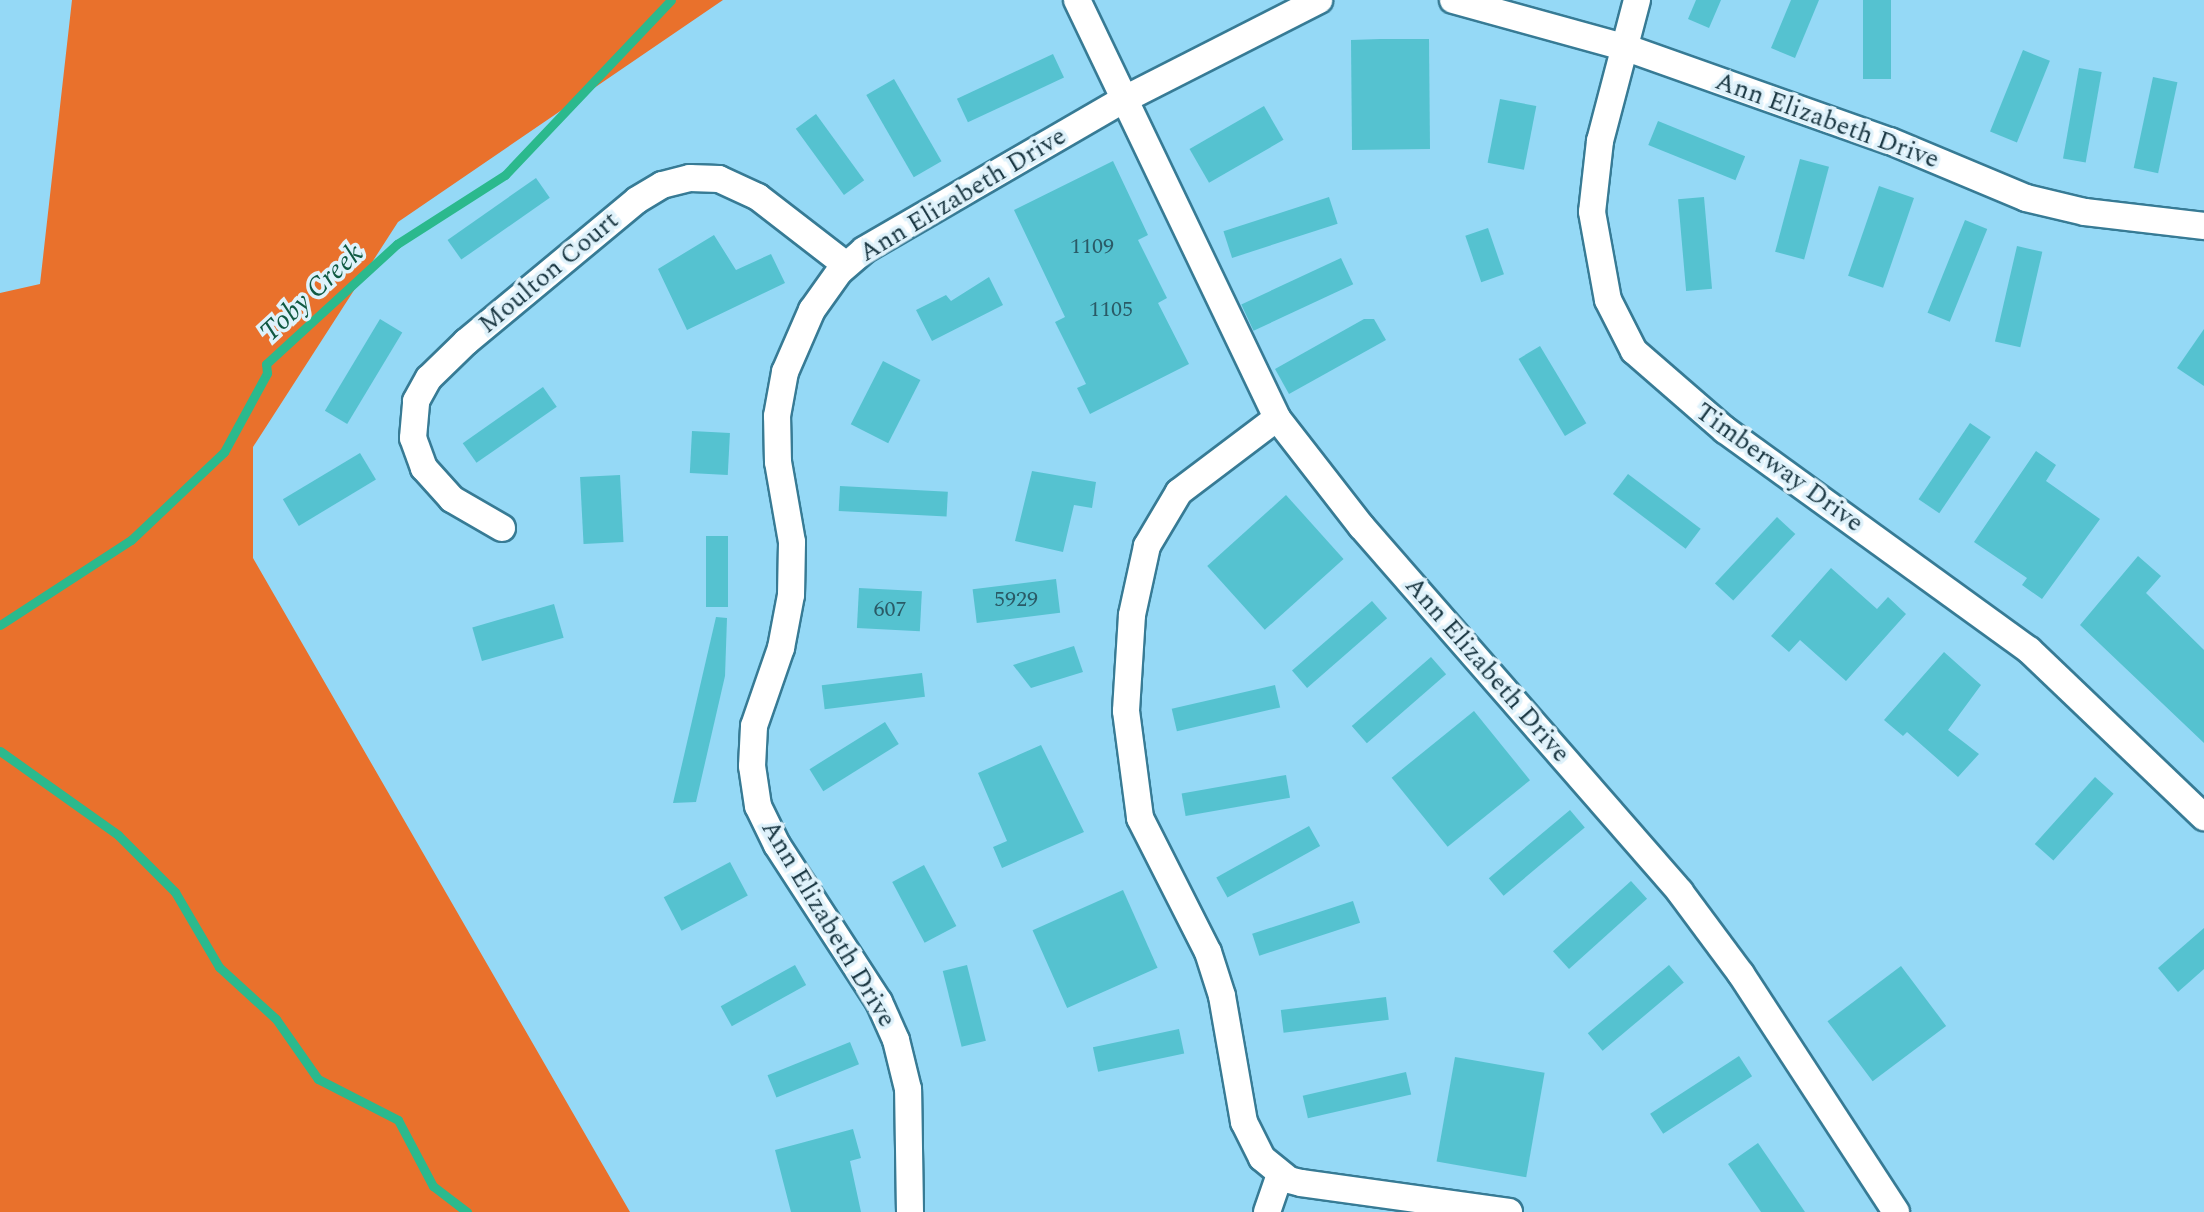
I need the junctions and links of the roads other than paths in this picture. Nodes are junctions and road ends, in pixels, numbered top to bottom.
1 (1077, 0) edge
2 (1319, 0) edge
3 (1453, 0) edge
4 (1637, 0) edge
5 (1624, 47) junction
6 (1125, 99) junction
7 (2204, 226) edge
8 (846, 265) junction
9 (1277, 418) junction
10 (502, 528) dead end
11 (2195, 789) edge
12 (2204, 817) edge
13 (1280, 1175) junction
14 (910, 1212) edge
15 (1267, 1212) edge
16 (1509, 1212) edge
17 (1896, 1212) edge

1 - 6 street, Ann Elizabeth Drive
2 - 6 street, Ann Elizabeth Drive
3 - 5 street, Ann Elizabeth Drive
4 - 5 street, Timberway Drive
5 - 7 street, Ann Elizabeth Drive
5 - 11 street, Timberway Drive
6 - 8 street, Ann Elizabeth Drive
6 - 9 street, Ann Elizabeth Drive
8 - 10 street, Moulton Court
8 - 14 street, Ann Elizabeth Drive
9 - 13 street
9 - 17 street, Ann Elizabeth Drive
11 - 12 street, Timberway Drive
13 - 15 street
13 - 16 street

